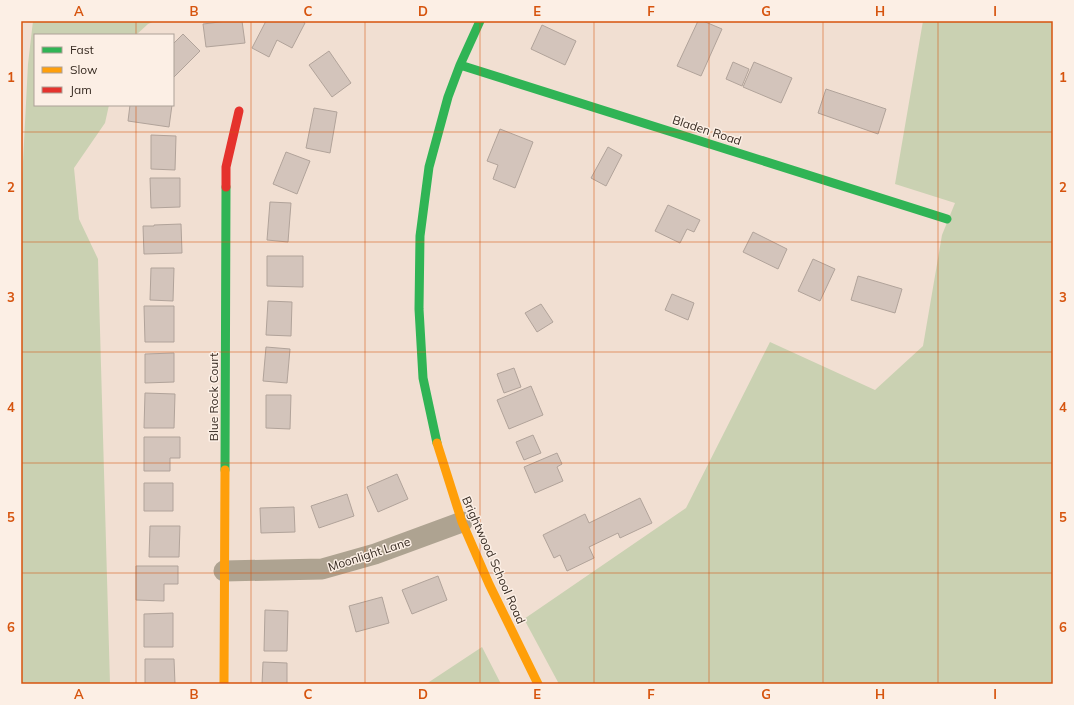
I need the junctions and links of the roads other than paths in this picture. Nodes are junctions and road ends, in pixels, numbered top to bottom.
1 (480, 21) edge
2 (460, 65) junction
3 (239, 111) dead end
4 (947, 219) dead end
5 (462, 522) junction
6 (224, 571) junction
7 (224, 684) edge
8 (538, 684) edge

1 - 2 street, Brightwood School Road
2 - 4 street, Bladen Road
2 - 5 street, Brightwood School Road
3 - 6 street, Blue Rock Court
5 - 6 street, Moonlight Lane
5 - 8 street, Brightwood School Road
6 - 7 street, Blue Rock Court

